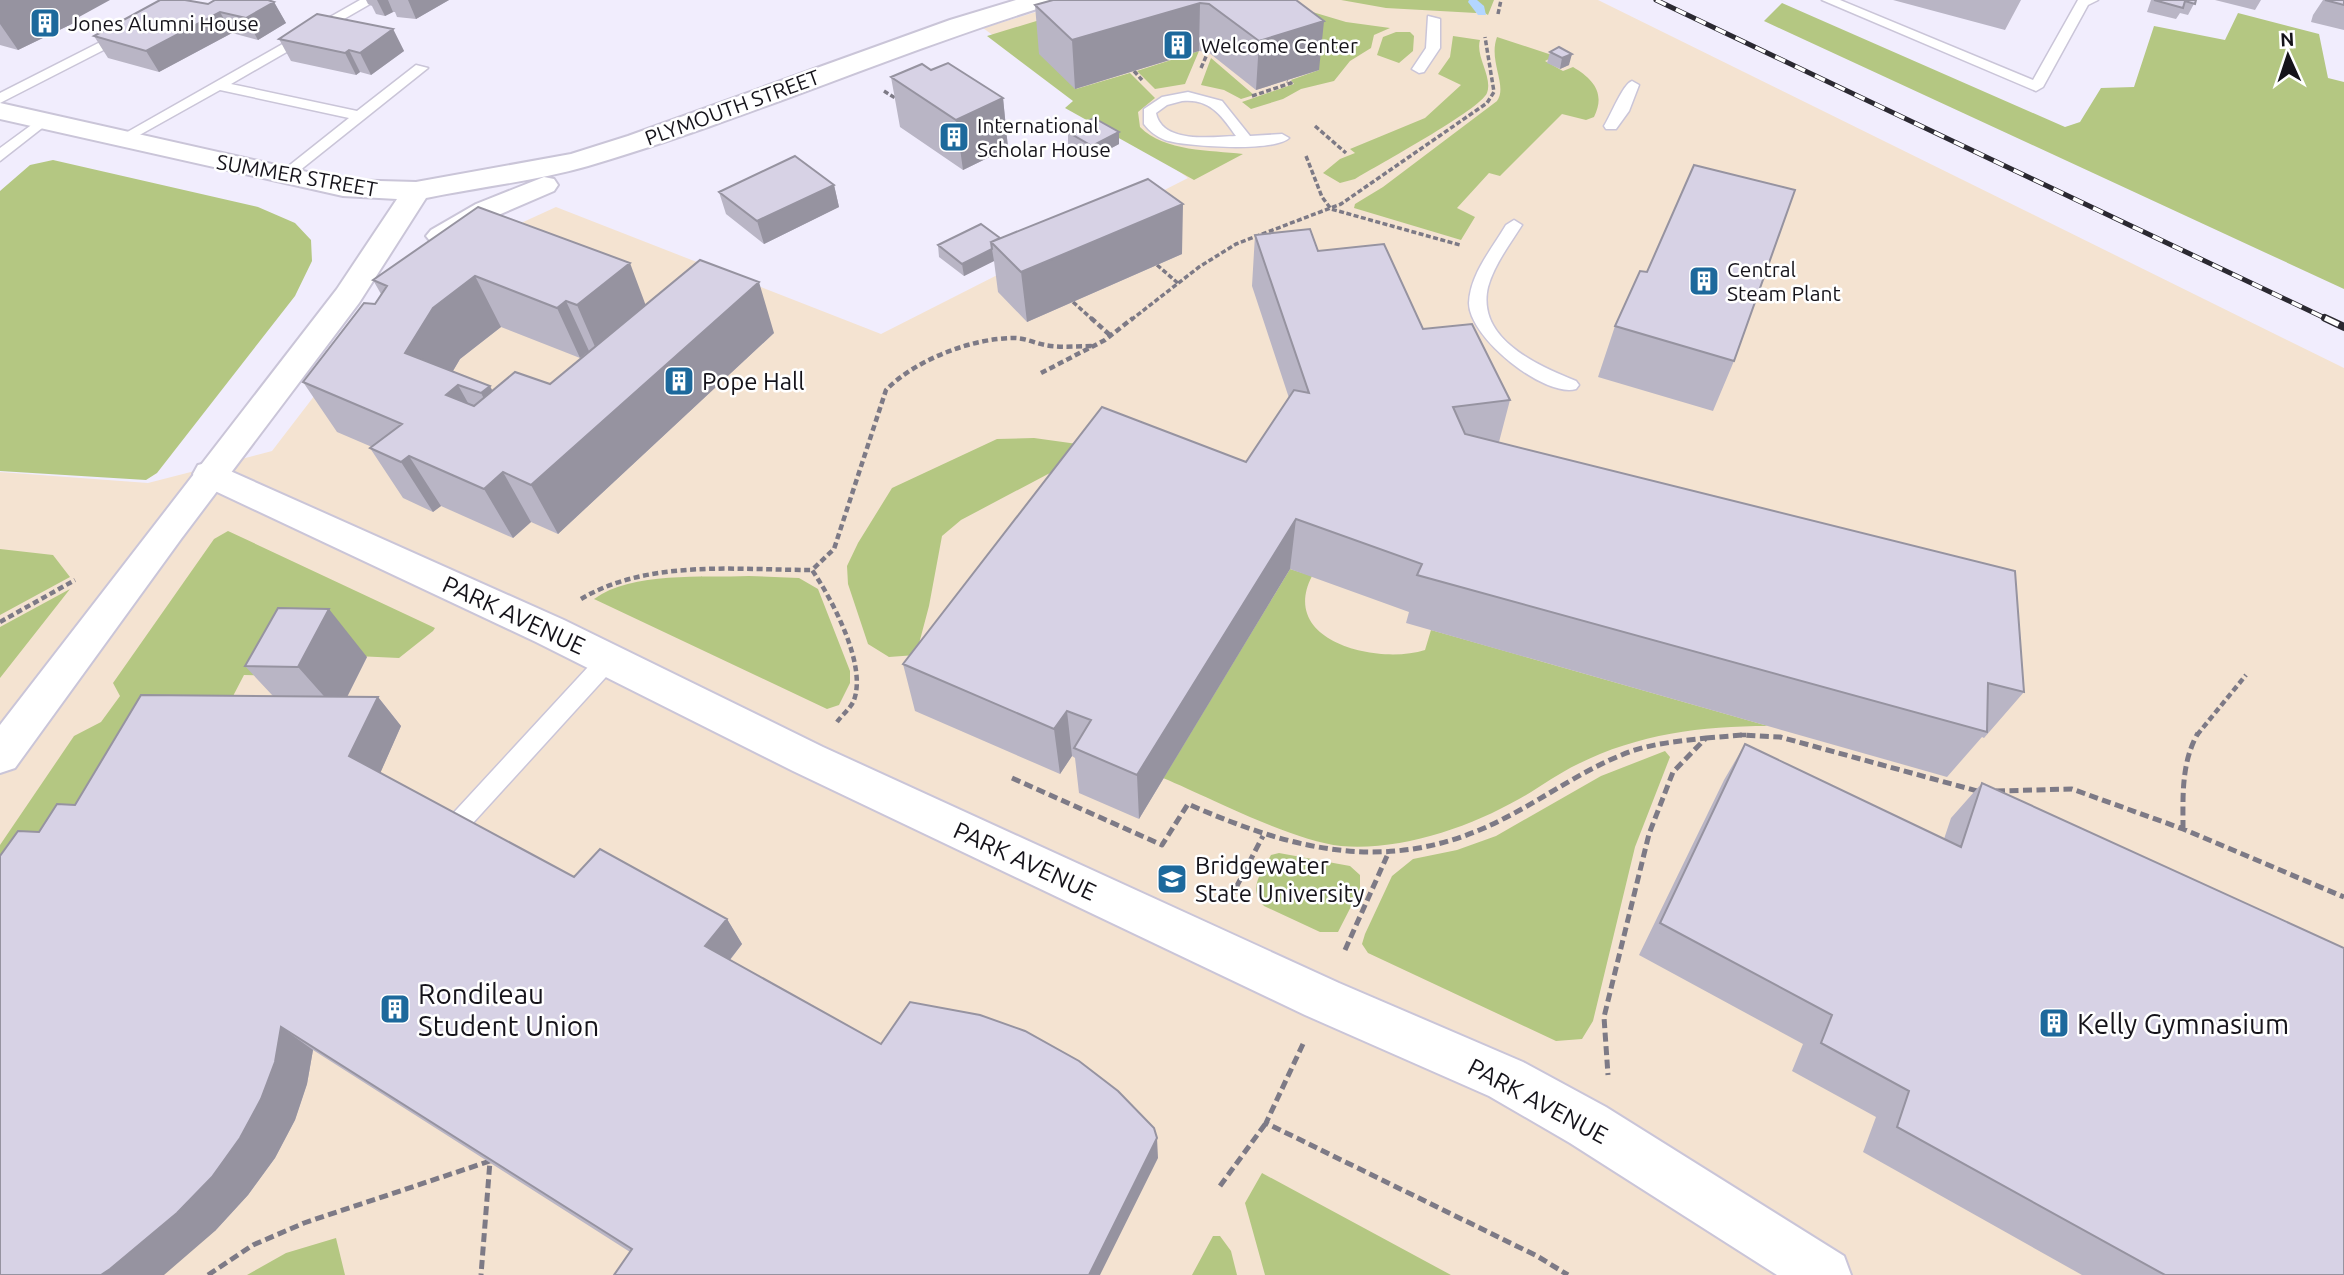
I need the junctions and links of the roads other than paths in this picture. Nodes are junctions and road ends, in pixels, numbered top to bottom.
1 (370, 0) edge
2 (1042, 0) edge
3 (1829, 0) edge
4 (2091, 0) edge
5 (1433, 19) dead end
6 (137, 27) edge
7 (421, 68) dead end
8 (1419, 69) dead end
9 (218, 85) junction
10 (1632, 85) dead end
11 (0, 99) edge
12 (0, 111) edge
13 (360, 116) junction
14 (41, 122) junction
15 (1611, 126) dead end
16 (1282, 138) dead end
17 (122, 139) junction
18 (1246, 140) junction
19 (638, 142) junction
20 (0, 156) edge
21 (284, 176) junction
22 (416, 191) junction
23 (1514, 225) dead end
24 (313, 342) junction
25 (1570, 385) dead end
26 (210, 474) junction
27 (608, 660) junction
28 (0, 756) edge
29 (454, 828) edge
30 (1825, 1275) edge

1 - 9 lane
2 - 19 main road, PLYMOUTH STREET
3 - 4 lane
5 - 8 lane
6 - 11 lane
7 - 13 lane
9 - 13 lane
9 - 17 lane
10 - 15 lane
12 - 14 main road, SUMMER STREET
13 - 21 lane
14 - 17 main road, SUMMER STREET
14 - 20 lane
16 - 18 lane
17 - 21 main road, SUMMER STREET
18 - 18 lane
19 - 22 main road, PLYMOUTH STREET
19 - 24 main road, SUMMER STREET
21 - 22 main road, SUMMER STREET
22 - 24 main road, SUMMER STREET
23 - 25 lane
24 - 26 main road, SUMMER STREET
26 - 27 main road, PARK AVENUE
26 - 28 main road, SUMMER STREET
27 - 29 lane
27 - 30 main road, PARK AVENUE

